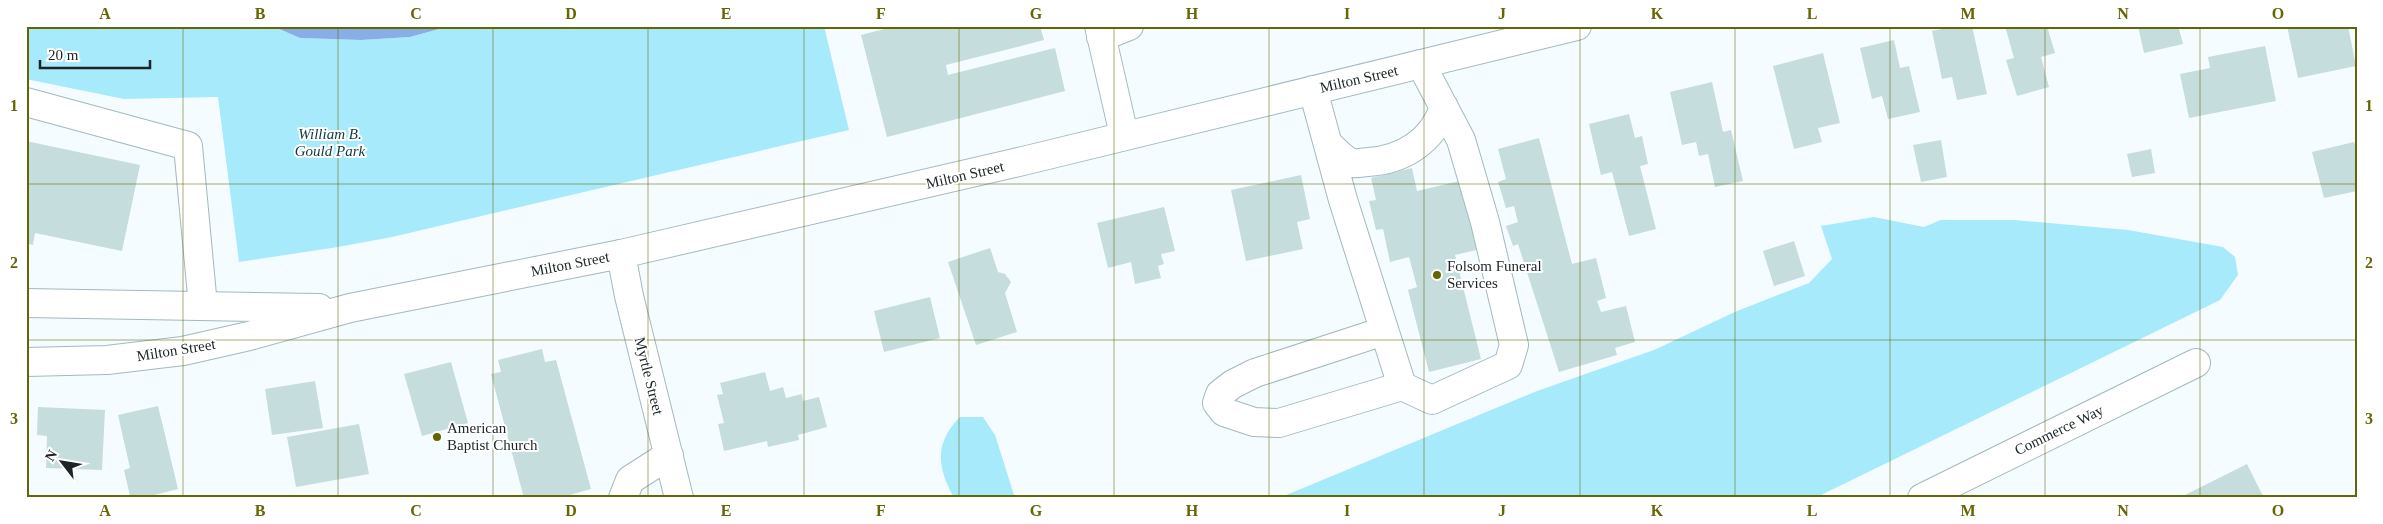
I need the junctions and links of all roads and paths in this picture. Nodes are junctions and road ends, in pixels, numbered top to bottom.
1 (1129, 26) edge
2 (1577, 26) edge
3 (1100, 32) edge
4 (1421, 64) junction
5 (1313, 90) junction
6 (26, 102) edge
7 (1444, 107) junction
8 (1124, 135) junction
9 (1328, 144) junction
10 (621, 254) junction
11 (26, 303) edge
12 (203, 306) junction
13 (350, 308) junction
14 (1384, 331) junction
15 (26, 362) edge
16 (2196, 362) dead end
17 (1402, 386) junction
18 (669, 455) junction
19 (623, 498) edge
20 (679, 498) edge
21 (1922, 498) edge

1 - 3 main road
2 - 4 main road, Milton Street
3 - 8 main road
4 - 5 main road, Milton Street
4 - 7 main road
5 - 8 main road, Milton Street
5 - 9 main road
6 - 12 main road
7 - 9 main road
7 - 17 main road
8 - 10 main road, Milton Street
9 - 14 main road
10 - 13 main road, Milton Street
10 - 18 main road, Myrtle Street
11 - 12 main road, Milton Street
12 - 13 main road, Milton Street
13 - 15 main road, Milton Street
14 - 17 main road
14 - 17 main road
16 - 21 main road, Commerce Way
18 - 19 main road
18 - 20 main road, Myrtle Street

